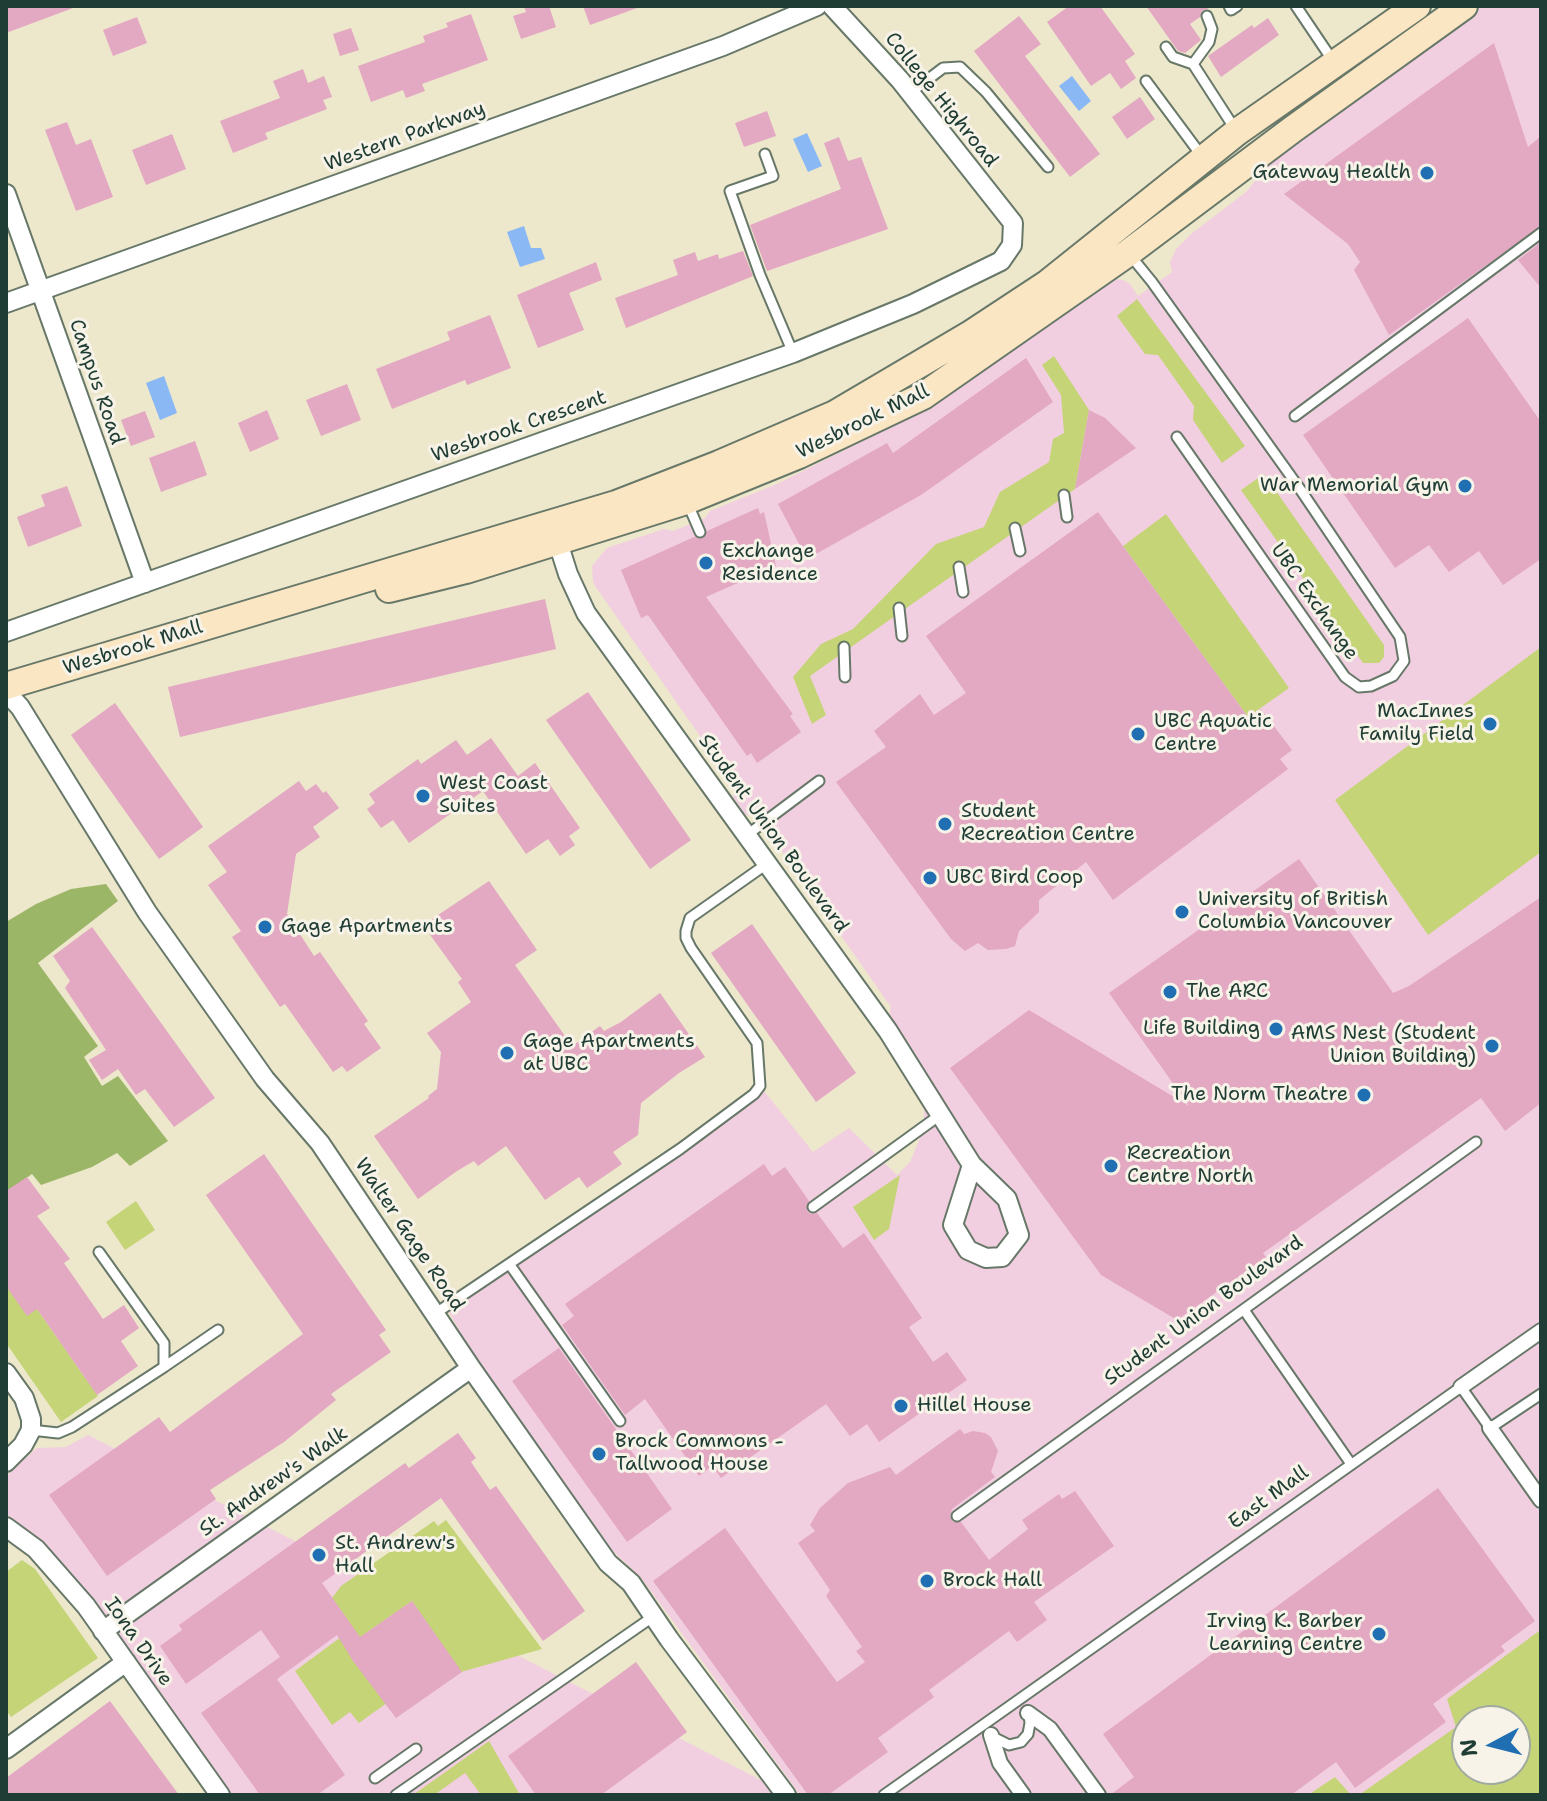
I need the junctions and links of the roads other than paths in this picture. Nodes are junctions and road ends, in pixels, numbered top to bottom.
1 (817, 6) edge
2 (832, 6) edge
3 (1229, 6) edge
4 (1237, 6) edge
5 (1296, 6) edge
6 (1417, 6) edge
7 (1464, 6) edge
8 (1207, 16) dead end
9 (1166, 47) dead end
10 (1335, 63) junction
11 (1193, 64) junction
12 (1146, 81) dead end
13 (910, 93) junction
14 (1237, 132) junction
15 (765, 154) dead end
16 (1203, 158) junction
17 (1048, 167) dead end
18 (6, 194) edge
19 (1013, 223) joint
20 (1541, 233) edge
21 (1121, 242) junction
22 (41, 291) junction
23 (6, 303) edge
24 (793, 353) junction
25 (1295, 416) dead end
26 (1177, 437) dead end
27 (682, 491) junction
28 (1064, 495) dead end
29 (1067, 517) dead end
30 (1015, 528) dead end
31 (555, 532) junction
32 (700, 532) dead end
33 (1020, 551) dead end
34 (959, 567) dead end
35 (145, 583) junction
36 (963, 592) dead end
37 (899, 608) dead end
38 (6, 632) edge
39 (902, 636) dead end
40 (844, 647) dead end
41 (845, 677) dead end
42 (6, 689) edge
43 (819, 781) dead end
44 (747, 835) junction
45 (768, 863) junction
46 (940, 1115) junction
47 (1476, 1142) dead end
48 (972, 1165) junction
49 (813, 1207) dead end
50 (99, 1252) dead end
51 (510, 1265) junction
52 (1244, 1310) junction
53 (436, 1313) junction
54 (218, 1330) dead end
55 (1541, 1331) edge
56 (164, 1367) junction
57 (471, 1368) junction
58 (6, 1373) edge
59 (1461, 1387) junction
60 (1541, 1394) edge
61 (620, 1421) dead end
62 (1490, 1428) junction
63 (31, 1430) junction
64 (6, 1462) edge
65 (1351, 1464) junction
66 (1541, 1500) edge
67 (957, 1516) dead end
68 (6, 1527) edge
69 (654, 1616) junction
70 (103, 1631) junction
71 (126, 1662) junction
72 (1021, 1698) junction
73 (1028, 1713) junction
74 (987, 1730) junction
75 (6, 1749) edge
76 (416, 1749) dead end
77 (375, 1778) dead end
78 (220, 1795) edge
79 (396, 1795) edge
80 (786, 1795) edge
81 (884, 1795) edge
82 (1023, 1795) edge
83 (1098, 1795) edge

1 - 22 street, Western Parkway
2 - 13 street, College Highroad
3 - 4 lane
5 - 10 lane
6 - 10 main road, Wesbrook Mall
7 - 21 main road, Wesbrook Mall
8 - 11 lane
9 - 11 lane
10 - 14 main road, Wesbrook Mall
11 - 14 lane
12 - 16 lane
13 - 17 lane
13 - 19 street, College Highroad
14 - 16 main road, Wesbrook Mall
15 - 24 lane
16 - 21 main road, Wesbrook Mall
18 - 22 street, Campus Road
19 - 24 street, Wesbrook Crescent
20 - 25 lane
21 - 26 lane, UBC Exchange
21 - 27 main road, Wesbrook Mall
22 - 23 street, Western Parkway
22 - 35 street, Campus Road
24 - 35 street, Wesbrook Crescent
27 - 31 main road, Wesbrook Mall
27 - 32 lane
28 - 29 lane
30 - 33 lane
31 - 42 main road, Wesbrook Mall
31 - 44 street, Student Union Boulevard
34 - 36 lane
35 - 38 street, Wesbrook Crescent
37 - 39 lane
40 - 41 lane
42 - 53 street, Walter Gage Road
43 - 44 lane
44 - 45 street, Student Union Boulevard
45 - 46 street, Student Union Boulevard
45 - 51 lane
46 - 48 street, Student Union Boulevard
46 - 49 lane
47 - 52 lane, Student Union Boulevard
48 - 48 street, Student Union Boulevard
50 - 56 lane
51 - 53 lane
51 - 61 lane
52 - 65 lane
52 - 67 lane, Student Union Boulevard
53 - 57 street, Walter Gage Road
54 - 56 lane
55 - 59 street, East Mall
56 - 63 lane
57 - 69 street, Walter Gage Road
57 - 70 street, St. Andrew's Walk
58 - 63 street
59 - 62 lane
59 - 65 lane, East Mall
60 - 62 lane
62 - 66 street
63 - 64 street
65 - 72 lane, East Mall
68 - 70 street, Iona Drive
69 - 79 lane
69 - 80 street, Walter Gage Road
70 - 71 street, Iona Drive
71 - 75 street
71 - 78 street, Iona Drive
72 - 73 lane
72 - 74 lane, East Mall
73 - 74 lane
73 - 83 street
74 - 81 lane, East Mall
74 - 82 street
76 - 77 lane

